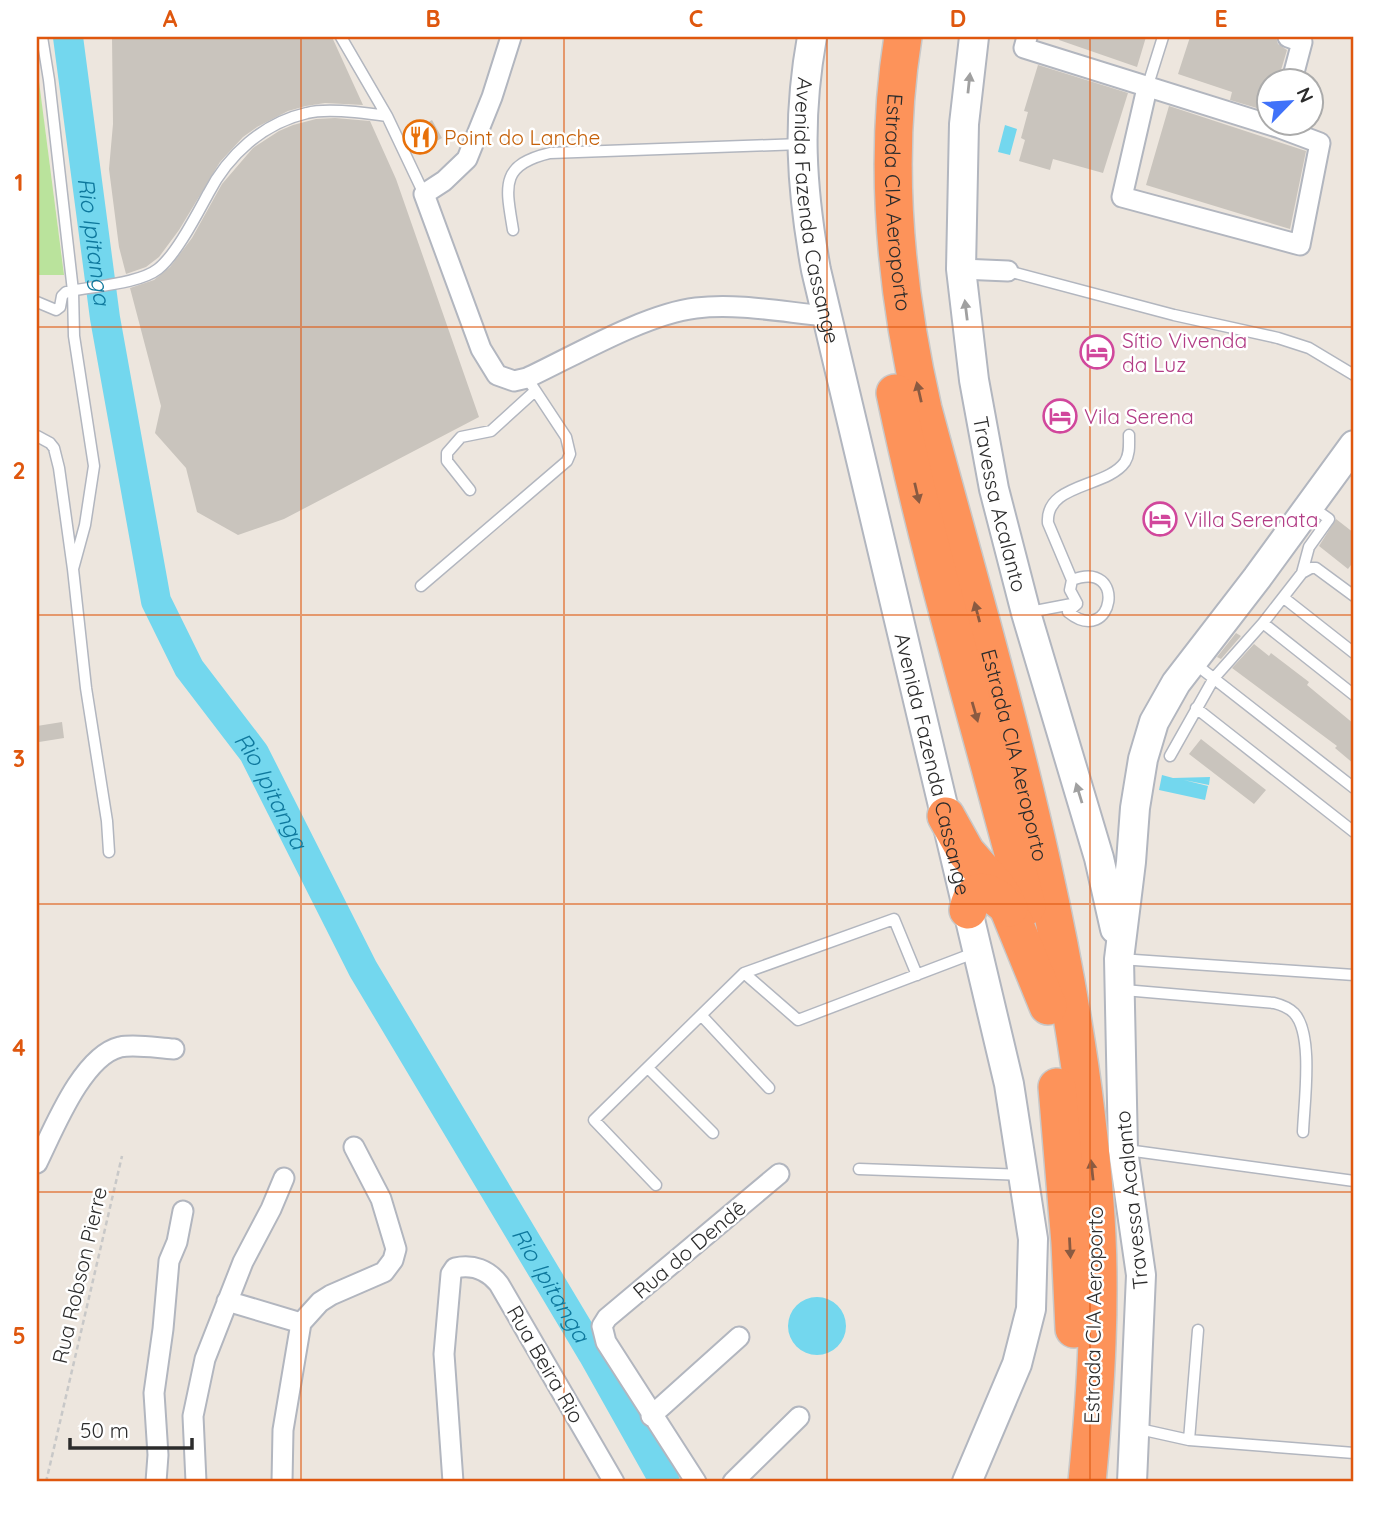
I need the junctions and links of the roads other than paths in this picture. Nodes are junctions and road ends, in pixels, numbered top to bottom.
1 (42, 37) edge
2 (341, 37) edge
3 (511, 37) edge
4 (813, 37) edge
5 (880, 37) edge
6 (903, 37) edge
7 (974, 37) edge
8 (1027, 37) edge
9 (1163, 37) edge
10 (1288, 37) edge
11 (1296, 66) edge
12 (1147, 88) junction
13 (387, 116) junction
14 (1254, 118) edge
15 (1305, 136) edge
16 (801, 144) junction
17 (424, 194) junction
18 (513, 230) dead end
19 (961, 269) junction
20 (1008, 271) joint
21 (77, 290) junction
22 (37, 302) edge
23 (825, 316) junction
24 (1354, 376) edge
25 (531, 385) junction
26 (1129, 435) dead end
27 (37, 436) edge
28 (1354, 445) edge
29 (470, 490) dead end
30 (1322, 514) dead end
31 (74, 569) junction
32 (1302, 573) junction
33 (1072, 580) junction
34 (421, 586) dead end
35 (1354, 596) edge
36 (1284, 598) junction
37 (1077, 603) junction
38 (1026, 613) junction
39 (1263, 623) junction
40 (1354, 653) edge
41 (1203, 670) junction
42 (1354, 695) edge
43 (1196, 708) junction
44 (1170, 756) dead end
45 (1354, 788) edge
46 (946, 816) junction
47 (1354, 832) edge
48 (109, 852) dead end
49 (1099, 858) junction
50 (1131, 862) junction
51 (1009, 908) junction
52 (968, 910) junction
53 (978, 952) junction
54 (1119, 959) junction
55 (744, 973) junction
56 (917, 975) junction
57 (1354, 975) edge
58 (1120, 989) junction
59 (1048, 1006) junction
60 (702, 1016) junction
61 (174, 1049) dead end
62 (648, 1068) junction
63 (769, 1088) dead end
64 (1303, 1132) dead end
65 (713, 1133) dead end
66 (354, 1147) dead end
67 (1123, 1150) junction
68 (37, 1163) edge
69 (859, 1169) dead end
70 (779, 1174) dead end
71 (1022, 1175) junction
72 (284, 1178) dead end
73 (1354, 1181) edge
74 (656, 1185) dead end
75 (183, 1211) dead end
76 (227, 1301) junction
77 (301, 1322) junction
78 (1198, 1330) dead end
79 (739, 1337) dead end
80 (651, 1416) junction
81 (799, 1417) dead end
82 (1135, 1427) junction
83 (1189, 1440) junction
84 (1354, 1453) edge
85 (156, 1482) edge
86 (196, 1482) edge
87 (282, 1482) edge
88 (453, 1482) edge
89 (614, 1482) edge
90 (696, 1482) edge
91 (733, 1482) edge
92 (967, 1482) edge
93 (1062, 1482) edge
94 (1087, 1482) edge
95 (1132, 1482) edge

1 - 21 lane
2 - 13 lane
3 - 17 street
4 - 16 main road, Avenida Fazenda Cassange
5 -> 59 highway, Estrada CIA Aeroporto
94 -> 6 highway, Estrada CIA Aeroporto
19 -> 7 main road, Travessa Acalanto
8 - 12 street
9 - 12 lane
10 - 11 street
12 - 14 street
12 - 15 street
13 - 17 lane
13 - 21 lane
16 - 18 lane
16 - 23 main road, Avenida Fazenda Cassange
17 - 25 street
19 - 20 street
38 -> 19 main road, Travessa Acalanto
20 - 24 lane
21 - 22 lane
21 - 31 lane
23 - 25 street
23 - 46 main road, Avenida Fazenda Cassange
25 - 29 lane
25 - 34 lane
26 - 33 lane
27 - 31 lane
28 - 41 main road, Travessa Acalanto
30 - 32 lane
31 - 48 lane
32 - 35 lane
32 - 36 lane
33 - 37 lane
33 - 37 lane
36 - 39 lane
36 - 40 lane
37 - 38 lane
49 -> 38 main road, Travessa Acalanto
39 - 41 lane
39 - 42 lane
41 - 43 lane
41 - 45 lane
41 - 50 main road, Travessa Acalanto
43 - 44 lane
43 - 47 lane
46 - 51 highway
46 - 52 main road, Avenida Fazenda Cassange
49 - 50 main road
49 - 54 main road, Travessa Acalanto
50 - 54 main road, Travessa Acalanto
51 - 52 highway
51 - 59 highway
52 - 53 main road, Avenida Fazenda Cassange
53 - 56 lane
53 - 71 main road, Avenida Fazenda Cassange
54 - 57 lane
54 - 58 main road, Travessa Acalanto
55 - 56 lane
55 - 56 lane
55 - 60 lane
58 - 64 lane
58 - 67 main road, Travessa Acalanto
59 -> 93 highway, Estrada CIA Aeroporto
60 - 62 lane
60 - 63 lane
61 - 68 street
62 - 65 lane
62 - 74 lane
66 - 77 street
67 - 73 lane
67 - 82 main road, Travessa Acalanto
69 - 71 lane
70 - 80 street, Rua do Dendê
71 - 92 main road, Avenida Fazenda Cassange
72 - 76 street
75 - 85 street
76 - 77 street
76 - 86 street
77 - 87 street
78 - 83 lane
79 - 80 street
80 - 90 street
81 - 91 street
82 - 83 lane
82 - 95 main road, Travessa Acalanto
83 - 84 lane
88 - 89 street, Rua Beira Rio

